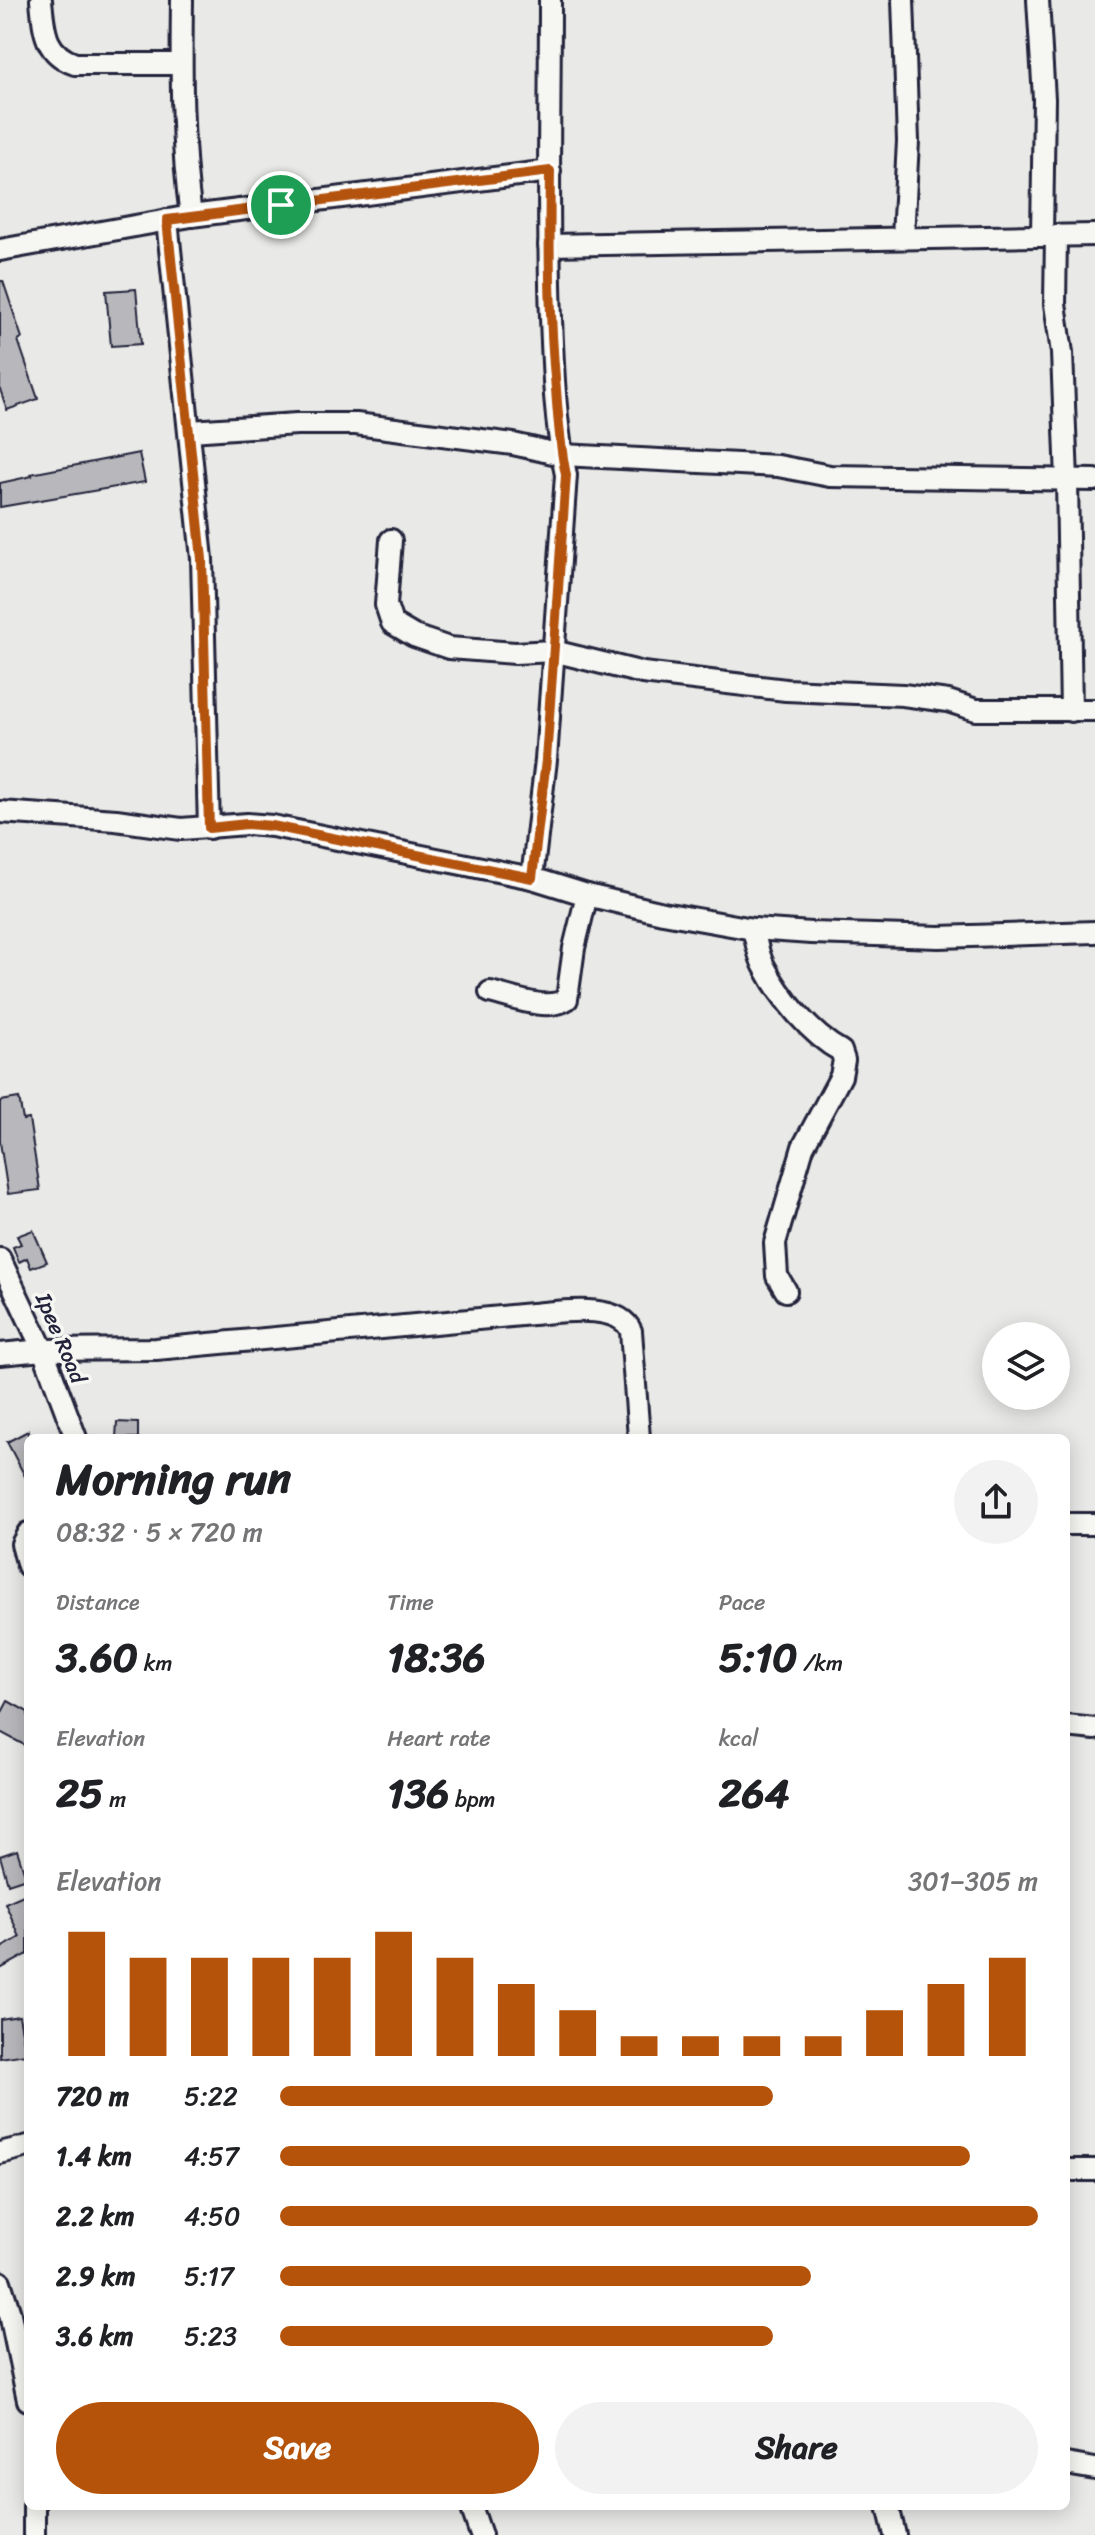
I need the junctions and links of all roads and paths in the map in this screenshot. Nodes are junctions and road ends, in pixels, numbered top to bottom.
1 (41, 0) edge
2 (182, 0) edge
3 (550, 0) edge
4 (903, 0) edge
5 (1038, 0) edge
6 (181, 64) junction
7 (550, 171) junction
8 (191, 216) junction
9 (167, 220) junction
10 (1095, 235) edge
11 (1049, 236) junction
12 (903, 238) junction
13 (549, 245) junction
14 (0, 250) edge
15 (190, 431) junction
16 (562, 455) junction
17 (1067, 480) junction
18 (1095, 480) edge
19 (391, 540) dead end
20 (553, 651) junction
21 (1095, 710) edge
22 (1071, 711) junction
23 (0, 812) edge
24 (209, 828) junction
25 (532, 878) junction
26 (587, 895) junction
27 (753, 929) junction
28 (1095, 932) edge
29 (490, 992) dead end
30 (0, 1259) edge
31 (786, 1291) dead end
32 (43, 1350) junction
33 (0, 1354) edge
34 (74, 1434) edge
35 (639, 1434) edge
36 (1070, 1524) edge
37 (1095, 1524) edge
38 (1070, 1726) edge
39 (1095, 1729) edge
40 (24, 2147) edge
41 (0, 2153) edge
42 (1070, 2170) edge
43 (1095, 2170) edge
44 (0, 2282) edge
45 (24, 2381) edge
46 (1070, 2465) edge
47 (1095, 2469) edge
48 (477, 2510) edge
49 (889, 2510) edge
50 (34, 2520) edge
51 (50, 2535) edge
52 (481, 2535) edge
53 (895, 2535) edge

1 - 6 street
2 - 6 street
3 - 7 street
4 - 12 street
5 - 11 street
6 - 8 street
7 - 8 street
7 - 13 street
8 - 9 street
9 - 14 street
9 - 15 street
10 - 11 street
11 - 12 street
11 - 17 street
12 - 13 street
13 - 16 street
15 - 16 street
15 - 24 street
16 - 17 street
16 - 20 street
17 - 18 street
17 - 22 street
19 - 20 street
20 - 22 street
20 - 25 street
21 - 22 street
23 - 24 street
24 - 25 street
25 - 26 street
26 - 27 street
26 - 29 street
27 - 28 street
27 - 31 street
30 - 32 street, Ipee Road
32 - 33 street
32 - 34 street, Ipee Road
32 - 35 street
36 - 37 street
38 - 39 street
40 - 41 street
42 - 43 street
44 - 45 street
46 - 47 street
48 - 52 street
49 - 53 street
50 - 51 street

